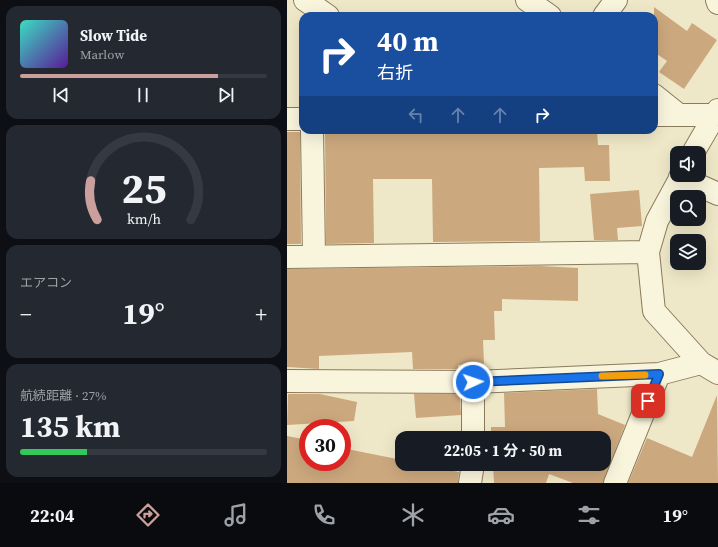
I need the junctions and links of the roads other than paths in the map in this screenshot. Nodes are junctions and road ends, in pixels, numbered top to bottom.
1 (305, 0) edge
2 (527, 0) edge
3 (616, 0) edge
4 (717, 0) edge
5 (718, 3) edge
6 (322, 12) edge
7 (544, 12) edge
8 (608, 12) edge
9 (658, 98) edge
10 (716, 112) edge
11 (658, 115) edge
12 (679, 115) junction
13 (287, 119) edge
14 (299, 119) edge
15 (312, 134) edge
16 (697, 146) edge
17 (678, 182) edge
18 (693, 182) edge
19 (718, 194) edge
20 (648, 252) junction
21 (314, 256) junction
22 (287, 257) edge
23 (709, 368) edge
24 (659, 374) junction
25 (287, 381) edge
26 (473, 382) junction
27 (473, 431) edge
28 (472, 471) edge
29 (470, 483) edge
30 (615, 483) edge

1 - 6 street
2 - 7 street
3 - 8 street
4 - 5 street
9 - 12 street
10 - 12 street
10 - 16 street
11 - 12 street
13 - 14 street
15 - 21 street
17 - 20 street
18 - 19 street
20 - 21 street
20 - 23 street
21 - 22 street
23 - 24 street
24 - 26 street
24 - 30 street
25 - 26 street
26 - 27 street
28 - 29 street

